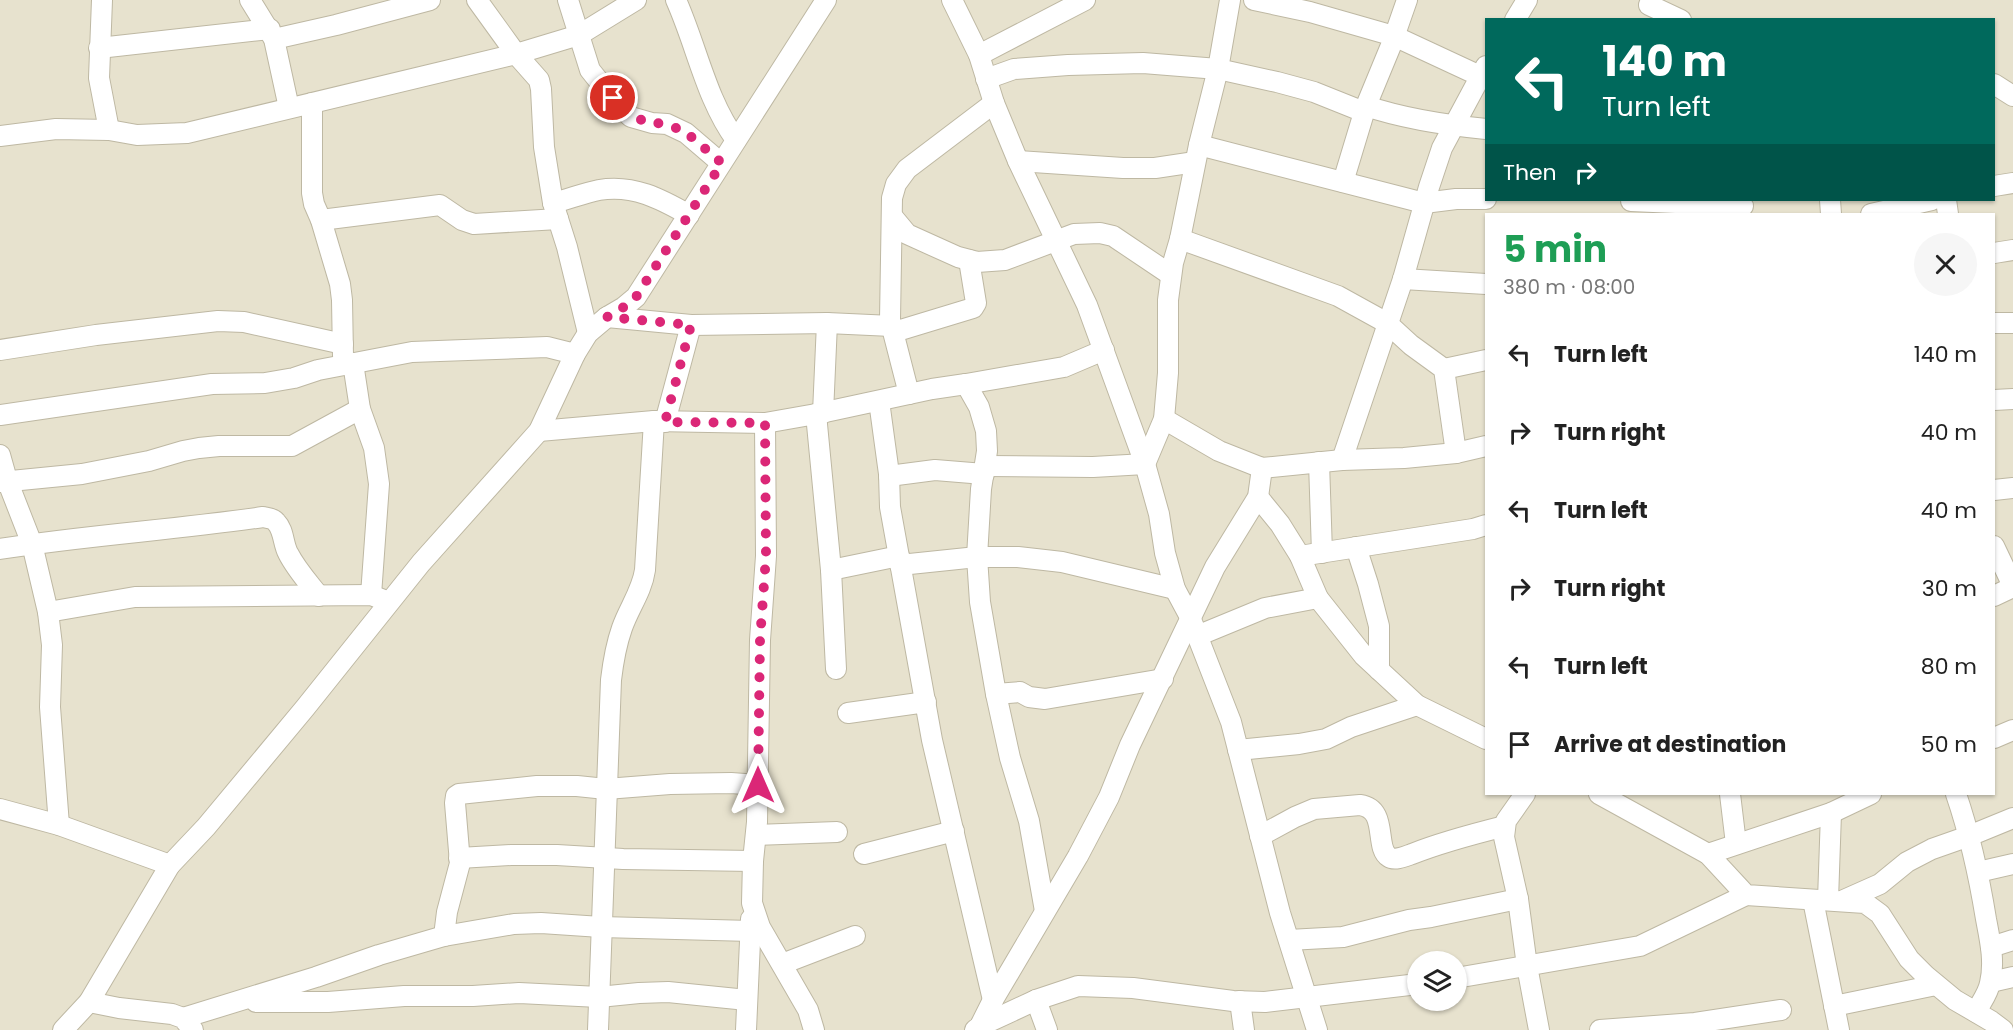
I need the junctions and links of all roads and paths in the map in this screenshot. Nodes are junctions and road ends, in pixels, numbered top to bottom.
1 (102, 0) edge
2 (250, 0) edge
3 (430, 0) edge
4 (477, 0) edge
5 (568, 0) edge
6 (636, 0) edge
7 (676, 0) edge
8 (826, 0) edge
9 (952, 0) edge
10 (1085, 0) edge
11 (1230, 0) edge
12 (1254, 0) edge
13 (1407, 0) edge
14 (1527, 0) edge
15 (1648, 8) edge
16 (1516, 18) edge
17 (1676, 18) edge
18 (272, 34) junction
19 (579, 35) junction
20 (1394, 36) junction
21 (99, 48) junction
22 (516, 54) junction
23 (979, 54) junction
24 (1218, 69) junction
25 (1483, 71) edge
26 (986, 79) junction
27 (1995, 85) edge
28 (2013, 96) edge
29 (312, 103) junction
30 (994, 103) junction
31 (289, 108) junction
32 (1365, 109) junction
33 (1454, 126) junction
34 (1485, 129) edge
35 (109, 130) junction
36 (0, 136) edge
37 (736, 140) junction
38 (1197, 154) junction
39 (1018, 161) junction
40 (722, 163) junction
41 (1343, 183) junction
42 (2013, 183) edge
43 (1995, 186) edge
44 (1485, 199) edge
45 (1928, 201) edge
46 (1424, 203) junction
47 (1630, 205) edge
48 (1743, 206) dead end
49 (556, 211) junction
50 (1876, 213) edge
51 (689, 215) junction
52 (892, 216) junction
53 (321, 220) junction
54 (1180, 239) junction
55 (1057, 240) junction
56 (2013, 250) edge
57 (1995, 253) edge
58 (969, 260) junction
59 (1171, 275) junction
60 (1403, 279) junction
61 (1485, 284) edge
62 (607, 317) junction
63 (827, 323) junction
64 (1387, 323) junction
65 (1995, 323) edge
66 (2013, 323) edge
67 (691, 325) junction
68 (893, 329) junction
69 (588, 333) junction
70 (343, 344) junction
71 (0, 350) edge
72 (1104, 350) junction
73 (574, 354) junction
74 (1485, 360) edge
75 (348, 364) junction
76 (1444, 369) junction
77 (966, 384) junction
78 (909, 394) junction
79 (2013, 399) edge
80 (1995, 400) edge
81 (879, 401) junction
82 (360, 409) junction
83 (819, 414) junction
84 (0, 415) edge
85 (1164, 419) junction
86 (659, 422) junction
87 (765, 423) junction
88 (539, 431) junction
89 (1485, 447) edge
90 (1456, 453) junction
91 (0, 455) edge
92 (1342, 460) junction
93 (1319, 462) junction
94 (1145, 464) junction
95 (1262, 468) junction
96 (985, 470) junction
97 (889, 476) junction
98 (4, 481) edge
99 (2013, 488) edge
100 (1995, 490) edge
101 (1258, 496) junction
102 (1485, 525) edge
103 (32, 544) junction
104 (1356, 547) junction
105 (1995, 548) edge
106 (0, 549) edge
107 (1322, 552) junction
108 (1300, 556) junction
109 (977, 557) junction
110 (900, 561) junction
111 (831, 570) junction
112 (2013, 586) edge
113 (1175, 589) junction
114 (1995, 595) edge
115 (319, 596) junction
116 (1318, 598) junction
117 (380, 599) junction
118 (48, 612) junction
119 (1190, 617) junction
120 (1197, 636) junction
121 (836, 669) dead end
122 (1379, 670) junction
123 (1162, 679) junction
124 (996, 694) junction
125 (926, 702) junction
126 (1418, 705) junction
127 (848, 713) dead end
128 (2013, 730) edge
129 (1485, 738) edge
130 (1995, 738) edge
131 (1238, 750) junction
132 (758, 785) junction
133 (606, 789) junction
134 (1524, 795) edge
135 (1601, 795) edge
136 (1730, 795) edge
137 (1868, 795) edge
138 (1956, 795) edge
139 (0, 809) edge
140 (1831, 813) junction
141 (2013, 818) edge
142 (59, 825) junction
143 (1505, 826) junction
144 (954, 831) junction
145 (837, 832) dead end
146 (756, 835) junction
147 (1260, 836) junction
148 (1969, 836) junction
149 (1736, 844) junction
150 (864, 854) dead end
151 (1708, 854) junction
152 (603, 857) junction
153 (459, 858) junction
154 (753, 861) junction
155 (2013, 864) edge
156 (170, 865) junction
157 (1978, 872) junction
158 (1746, 895) junction
159 (1518, 899) junction
160 (1827, 900) junction
161 (752, 903) junction
162 (1045, 911) junction
163 (601, 927) junction
164 (750, 931) junction
165 (444, 936) junction
166 (855, 936) dead end
167 (1289, 940) junction
168 (2013, 940) edge
169 (1991, 947) junction
170 (782, 964) junction
171 (1527, 966) junction
172 (1467, 976) edge
173 (2013, 977) edge
174 (1991, 982) junction
175 (1407, 985) edge
176 (1936, 985) junction
177 (599, 997) junction
178 (1308, 998) junction
179 (747, 1000) junction
180 (993, 1000) junction
181 (1036, 1000) junction
182 (1240, 1001) junction
183 (89, 1002) junction
184 (236, 1002) junction
185 (1834, 1006) junction
186 (1782, 1010) dead end
187 (1976, 1011) junction
188 (188, 1024) edge
189 (1695, 1026) edge
190 (977, 1028) edge
191 (63, 1030) edge
192 (598, 1030) edge
193 (746, 1030) edge
194 (814, 1030) edge
195 (1047, 1030) edge
196 (1244, 1030) edge
197 (1317, 1030) edge
198 (1539, 1030) edge
199 (1600, 1030) edge
200 (1839, 1030) edge
201 (2003, 1030) edge

1 - 21 street
2 - 18 street
3 - 18 street
4 - 22 street
5 - 19 street
6 - 19 street
7 - 37 street
8 - 37 street
9 - 23 street
10 - 23 street
11 - 24 street
12 - 20 street
13 - 20 street
14 - 16 street
15 - 17 street
18 - 21 street
18 - 31 street
19 - 22 street
19 - 40 street
20 - 25 street
20 - 32 street
21 - 35 street
22 - 29 street
22 - 49 street
23 - 26 street
24 - 26 street
24 - 32 street
24 - 38 street
25 - 33 street
26 - 30 street
27 - 28 street
29 - 31 street
29 - 53 street
30 - 39 street
30 - 52 street
31 - 35 street
32 - 33 street
32 - 41 street
33 - 34 street
33 - 46 street
35 - 36 street
37 - 40 street
38 - 39 street
38 - 41 street
38 - 54 street
39 - 55 street
40 - 51 street
41 - 46 street
42 - 43 street
44 - 46 street
45 - 50 street
46 - 60 street
47 - 48 street
49 - 51 street
49 - 53 street
49 - 69 street
51 - 62 street
52 - 58 street
52 - 68 street
53 - 70 street
54 - 59 street
54 - 64 street
55 - 58 street
55 - 59 street
55 - 72 street
56 - 57 street
58 - 68 street
59 - 85 street
60 - 61 street
60 - 64 street
62 - 67 street
62 - 69 street
63 - 67 street
63 - 68 street
63 - 83 street
64 - 76 street
64 - 92 street
65 - 66 street
67 - 86 street
68 - 78 street
69 - 73 street
70 - 71 street
70 - 75 street
72 - 77 street
72 - 94 street
73 - 75 street
73 - 88 street
74 - 76 street
75 - 82 street
75 - 84 street
76 - 90 street
77 - 78 street
77 - 96 street
78 - 81 street
79 - 80 street
81 - 83 street
81 - 97 street
82 - 98 street
82 - 117 street
83 - 87 street
83 - 111 street
85 - 94 street
85 - 95 street
86 - 87 street
86 - 88 street
86 - 133 street
87 - 132 street
88 - 117 street
89 - 90 street
90 - 92 street
91 - 98 street
92 - 93 street
93 - 95 street
93 - 107 street
94 - 96 street
94 - 113 street
95 - 101 street
96 - 97 street
96 - 109 street
97 - 110 street
98 - 103 street
99 - 100 street
101 - 108 street
101 - 119 street
102 - 104 street
103 - 106 street
103 - 115 street
103 - 118 street
104 - 107 street
104 - 122 street
105 - 112 street
107 - 108 street
108 - 116 street
109 - 110 street
109 - 113 street
109 - 124 street
110 - 111 street
110 - 125 street
111 - 121 street
112 - 114 street
113 - 119 street
115 - 117 street
115 - 118 street
116 - 120 street
116 - 122 street
117 - 156 street
118 - 142 street
119 - 120 street
119 - 123 street
120 - 131 street
122 - 126 street
123 - 124 street
123 - 162 street
124 - 162 street
125 - 127 street
125 - 144 street
126 - 129 street
126 - 131 street
128 - 130 street
131 - 147 street
132 - 133 street
132 - 146 street
133 - 152 street
133 - 153 street
134 - 143 street
135 - 151 street
136 - 149 street
137 - 140 street
138 - 148 street
139 - 142 street
140 - 149 street
140 - 160 street
141 - 148 street
142 - 156 street
143 - 147 street
143 - 159 street
144 - 150 street
144 - 180 street
145 - 146 street
146 - 154 street
147 - 167 street
148 - 157 street
148 - 160 street
149 - 151 street
151 - 158 street
152 - 153 street
152 - 154 street
152 - 163 street
153 - 165 street
154 - 161 street
155 - 157 street
156 - 183 street
157 - 169 street
158 - 160 street
158 - 171 street
159 - 167 street
159 - 171 street
160 - 176 street
160 - 185 street
161 - 164 street
161 - 170 street
162 - 180 street
163 - 164 street
163 - 165 street
163 - 177 street
164 - 179 street
165 - 184 street
166 - 170 street
167 - 178 street
168 - 169 street
169 - 174 street
170 - 194 street
171 - 172 street
171 - 198 street
173 - 174 street
174 - 187 street
175 - 178 street
176 - 185 street
176 - 187 street
177 - 179 street
177 - 184 street
177 - 192 street
178 - 182 street
178 - 197 street
179 - 193 street
180 - 190 street
181 - 182 street
181 - 190 street
181 - 195 street
182 - 196 street
183 - 188 street
183 - 191 street
184 - 188 street
185 - 200 street
186 - 189 street
187 - 201 street
189 - 199 street

